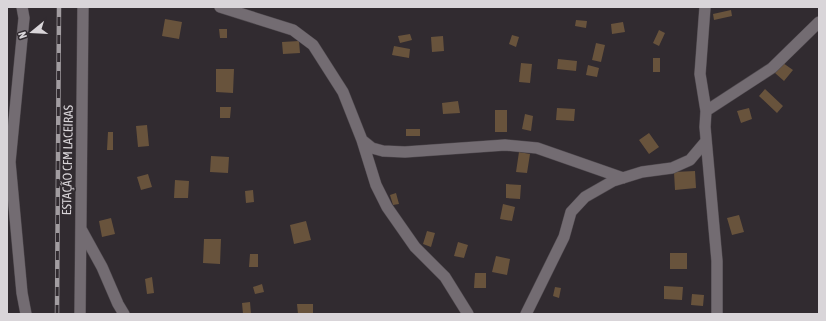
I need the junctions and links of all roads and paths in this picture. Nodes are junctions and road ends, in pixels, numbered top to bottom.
1 (22, 7) edge
2 (83, 7) edge
3 (220, 7) edge
4 (704, 7) edge
5 (819, 22) edge
6 (706, 111) junction
7 (362, 140) junction
8 (706, 141) junction
9 (623, 178) junction
10 (81, 229) junction
11 (26, 314) edge
12 (80, 314) edge
13 (124, 314) edge
14 (468, 314) edge
15 (526, 314) edge
16 (717, 314) edge

1 - 11 street
2 - 10 street, ESTAÇÃO CFM LACEIRAS
3 - 7 street
4 - 6 street
5 - 6 street
6 - 8 street
7 - 9 street
7 - 14 street
8 - 9 street
8 - 16 street
9 - 15 street
10 - 12 street, ESTAÇÃO CFM LACEIRAS
10 - 13 street

